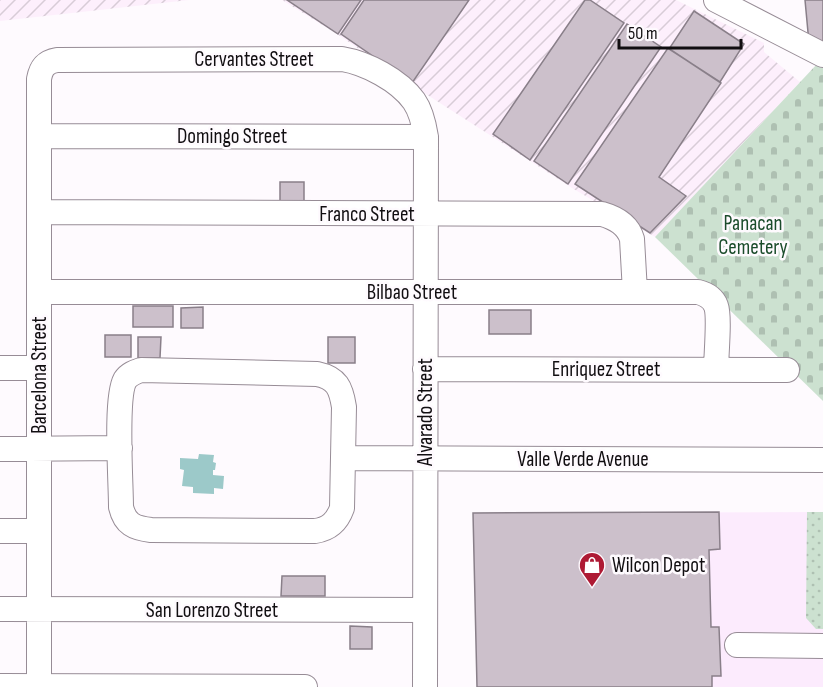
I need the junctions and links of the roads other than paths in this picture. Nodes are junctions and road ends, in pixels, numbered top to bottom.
1 (716, 0) edge
2 (823, 55) edge
3 (45, 65) joint
4 (39, 136) junction
5 (426, 136) junction
6 (39, 212) junction
7 (426, 214) junction
8 (39, 292) junction
9 (426, 292) junction
10 (636, 292) junction
11 (0, 368) edge
12 (39, 368) junction
13 (425, 369) junction
14 (716, 370) junction
15 (787, 370) dead end
16 (39, 448) junction
17 (120, 448) junction
18 (0, 449) edge
19 (343, 458) junction
20 (425, 458) junction
21 (823, 460) edge
22 (0, 531) edge
23 (39, 531) junction
24 (0, 609) edge
25 (39, 609) junction
26 (425, 610) junction
27 (737, 645) dead end
28 (823, 646) edge
29 (0, 686) edge
30 (39, 687) edge
31 (305, 687) edge
32 (425, 687) edge

1 - 2 street
3 - 4 street, Barcelona Street
3 - 5 street, Cervantes Street
4 - 5 street, Domingo Street
4 - 6 street, Barcelona Street
5 - 7 street, Alvarado Street
6 - 7 street, Franco Street
6 - 8 street, Barcelona Street
7 - 9 street, Alvarado Street
7 - 10 street, Franco Street
8 - 9 street, Bilbao Street
8 - 12 street, Barcelona Street
9 - 10 street, Bilbao Street
9 - 13 street, Alvarado Street
10 - 14 street, Bilbao Street
11 - 12 street
12 - 16 street, Barcelona Street
13 - 14 street, Enriquez Street
13 - 20 street, Alvarado Street
14 - 15 street, Enriquez Street
16 - 17 street
16 - 18 street
16 - 23 street, Barcelona Street
17 - 19 street
17 - 19 street
19 - 20 street, Valle Verde Avenue
20 - 21 street, Valle Verde Avenue
20 - 26 street, Alvarado Street
22 - 23 street
23 - 25 street, Barcelona Street
24 - 25 street, San Lorenzo Street
25 - 26 street, San Lorenzo Street
25 - 30 street, Barcelona Street
26 - 32 street, Alvarado Street
27 - 28 street
29 - 30 street
30 - 31 street

